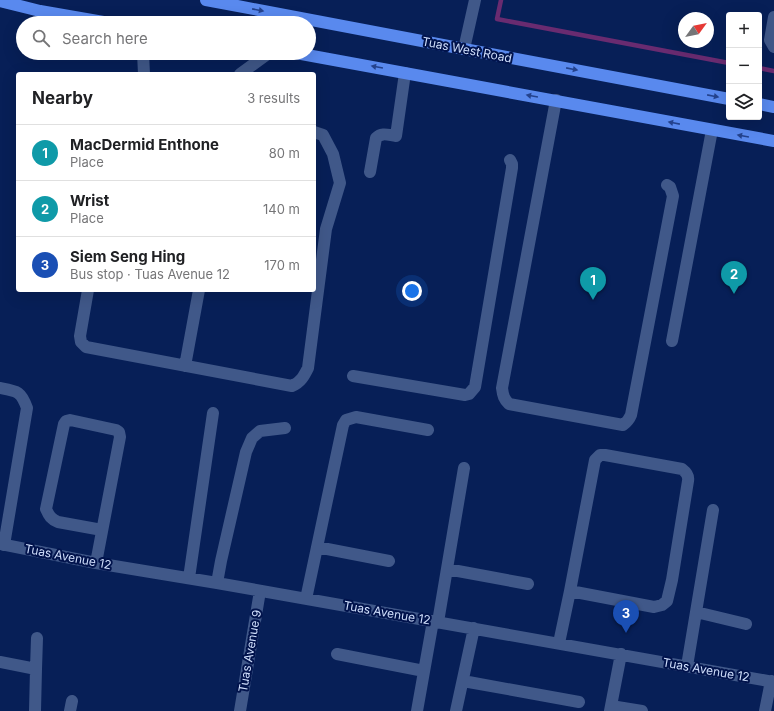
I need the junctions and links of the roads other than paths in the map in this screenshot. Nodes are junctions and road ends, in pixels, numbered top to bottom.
1 (206, 0) edge
2 (475, 0) edge
3 (0, 1) edge
4 (69, 16) edge
5 (289, 16) edge
6 (774, 17) edge
7 (316, 21) edge
8 (774, 47) edge
9 (464, 50) junction
10 (316, 57) edge
11 (143, 60) edge
12 (259, 60) edge
13 (144, 72) edge
14 (243, 72) edge
15 (406, 73) junction
16 (726, 98) edge
17 (556, 100) junction
18 (762, 105) edge
19 (774, 107) edge
20 (712, 130) junction
21 (316, 133) edge
22 (774, 141) edge
23 (510, 160) dead end
24 (370, 172) dead end
25 (667, 185) dead end
26 (88, 292) edge
27 (199, 292) edge
28 (672, 341) dead end
29 (185, 366) junction
30 (353, 376) dead end
31 (0, 388) edge
32 (213, 413) dead end
33 (285, 428) dead end
34 (428, 430) dead end
35 (464, 468) dead end
36 (713, 510) dead end
37 (102, 530) junction
38 (2, 544) edge
39 (317, 547) junction
40 (389, 561) dead end
41 (96, 562) junction
42 (447, 568) junction
43 (189, 578) junction
44 (217, 583) junction
45 (528, 584) dead end
46 (260, 591) junction
47 (570, 591) junction
48 (306, 599) junction
49 (696, 612) junction
50 (436, 622) junction
51 (746, 624) dead end
52 (474, 628) junction
53 (37, 638) dead end
54 (559, 643) junction
55 (337, 654) dead end
56 (621, 654) junction
57 (0, 662) edge
58 (687, 666) junction
59 (36, 669) junction
60 (424, 672) junction
61 (463, 681) junction
62 (772, 681) edge
63 (579, 702) dead end
64 (610, 709) edge
65 (35, 711) edge
66 (240, 711) edge
67 (417, 711) edge
68 (456, 711) edge
69 (642, 711) edge
70 (765, 711) edge

1 -> 5 main road, Tuas West Road
2 - 9 street
3 - 4 main road
6 - 8 street
7 -> 9 main road, Tuas West Road
9 -> 16 main road, Tuas West Road
15 -> 10 main road
11 - 13 street
12 - 14 street
17 -> 15 main road
15 - 24 street
20 -> 17 main road
17 - 25 street
18 - 19 main road
22 -> 20 main road
20 - 28 street
21 - 29 street
23 - 30 street
26 - 29 street
27 - 29 street
31 - 38 street
32 - 43 street
33 - 44 street
34 - 39 street
35 - 42 street
36 - 49 street
37 - 37 street
37 - 41 street
38 - 41 street, Tuas Avenue 12
39 - 40 street
39 - 48 street
41 - 43 street, Tuas Avenue 12
42 - 45 street
42 - 50 street
43 - 44 street, Tuas Avenue 12
44 - 46 street, Tuas Avenue 12
46 - 48 street, Tuas Avenue 12
46 - 66 street, Tuas Avenue 9
47 - 47 street
47 - 54 street
48 - 50 street, Tuas Avenue 12
49 - 51 street
49 - 58 street
50 - 52 street, Tuas Avenue 12
50 - 60 street
52 - 54 street, Tuas Avenue 12
52 - 61 street
53 - 59 street
54 - 56 street, Tuas Avenue 12
55 - 60 street
56 - 58 street, Tuas Avenue 12
56 - 64 street
57 - 59 street
58 - 62 street, Tuas Avenue 12
59 - 65 street
60 - 67 street
61 - 63 street
61 - 68 street
62 - 70 street
64 - 69 street

